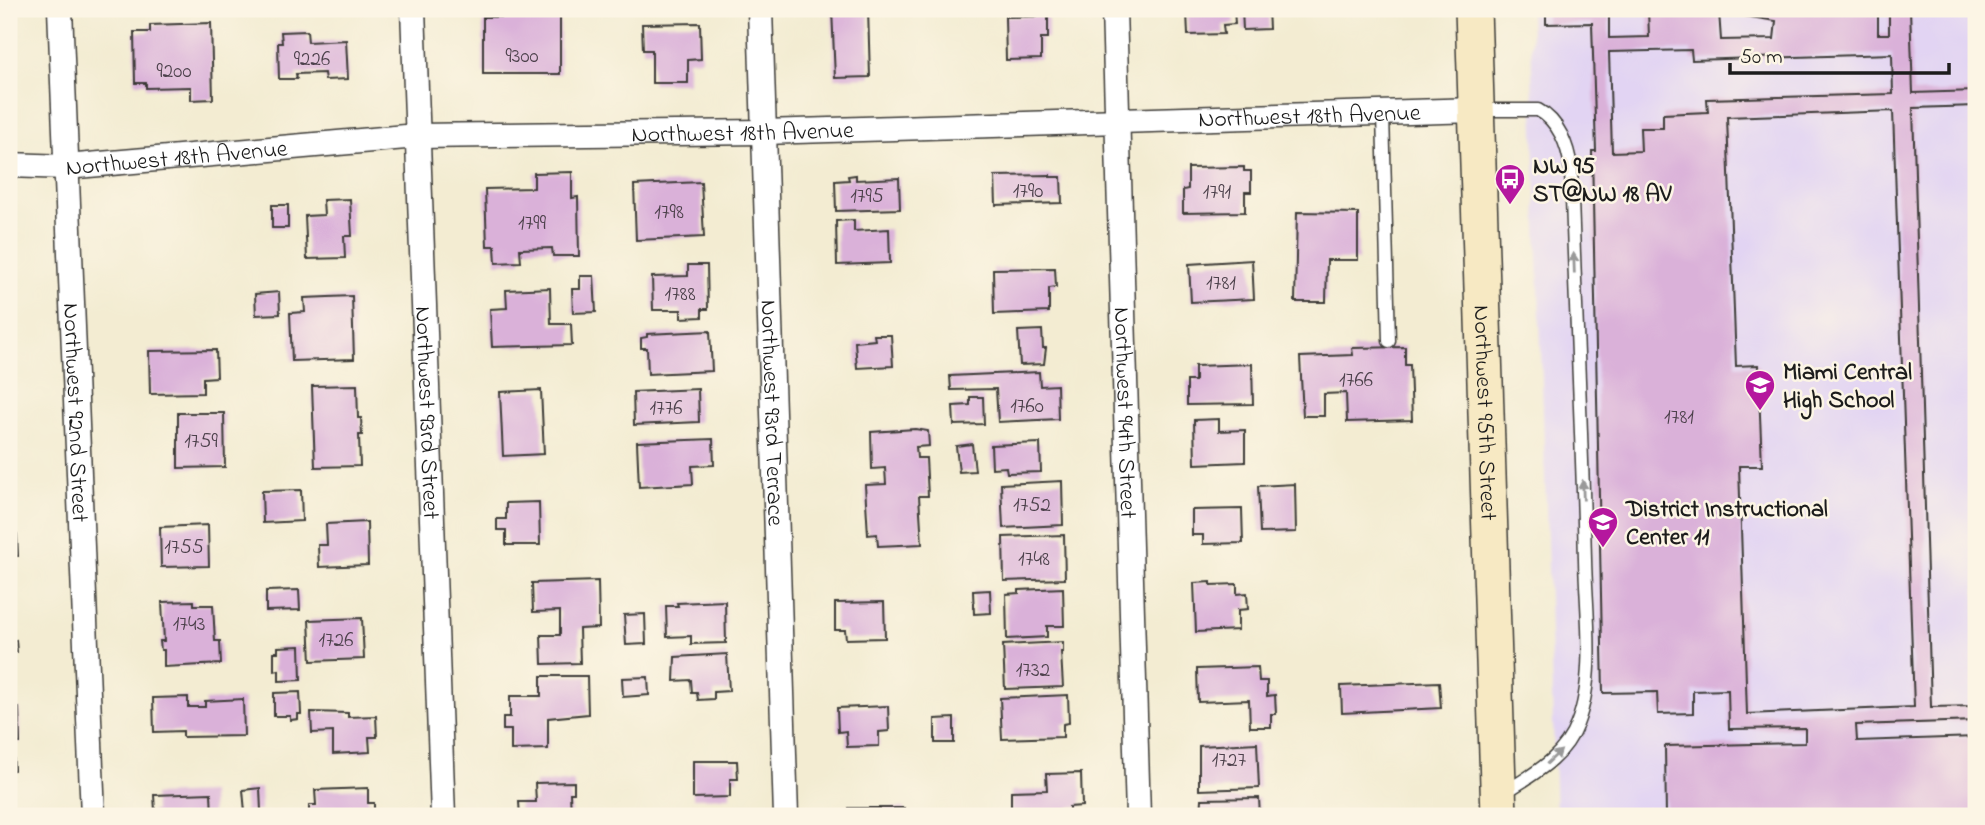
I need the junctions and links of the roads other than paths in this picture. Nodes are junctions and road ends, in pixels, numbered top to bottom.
1 (60, 9) edge
2 (413, 9) edge
3 (760, 9) edge
4 (1114, 9) edge
5 (1473, 9) edge
6 (1476, 110) junction
7 (1383, 114) junction
8 (1118, 123) junction
9 (764, 132) junction
10 (417, 136) junction
11 (9, 166) edge
12 (66, 167) junction
13 (1389, 341) dead end
14 (1498, 806) edge
15 (93, 816) edge
16 (443, 816) edge
17 (786, 816) edge
18 (1138, 816) edge

1 - 12 street, Northwest 92nd Street
2 - 10 street, Northwest 93rd Street
3 - 9 street, Northwest 93rd Terrace
4 - 8 street, Northwest 94th Street
5 - 6 main road, Northwest 95th Street
6 - 7 street, Northwest 18th Avenue
6 - 14 main road, Northwest 95th Street
14 -> 6 lane
7 - 8 street, Northwest 18th Avenue
7 - 13 lane
8 - 9 street, Northwest 18th Avenue
8 - 18 street, Northwest 94th Street
9 - 10 street, Northwest 18th Avenue
9 - 17 street, Northwest 93rd Terrace
10 - 12 street, Northwest 18th Avenue
10 - 16 street, Northwest 93rd Street
11 - 12 street, Northwest 18th Avenue
12 - 15 street, Northwest 92nd Street

